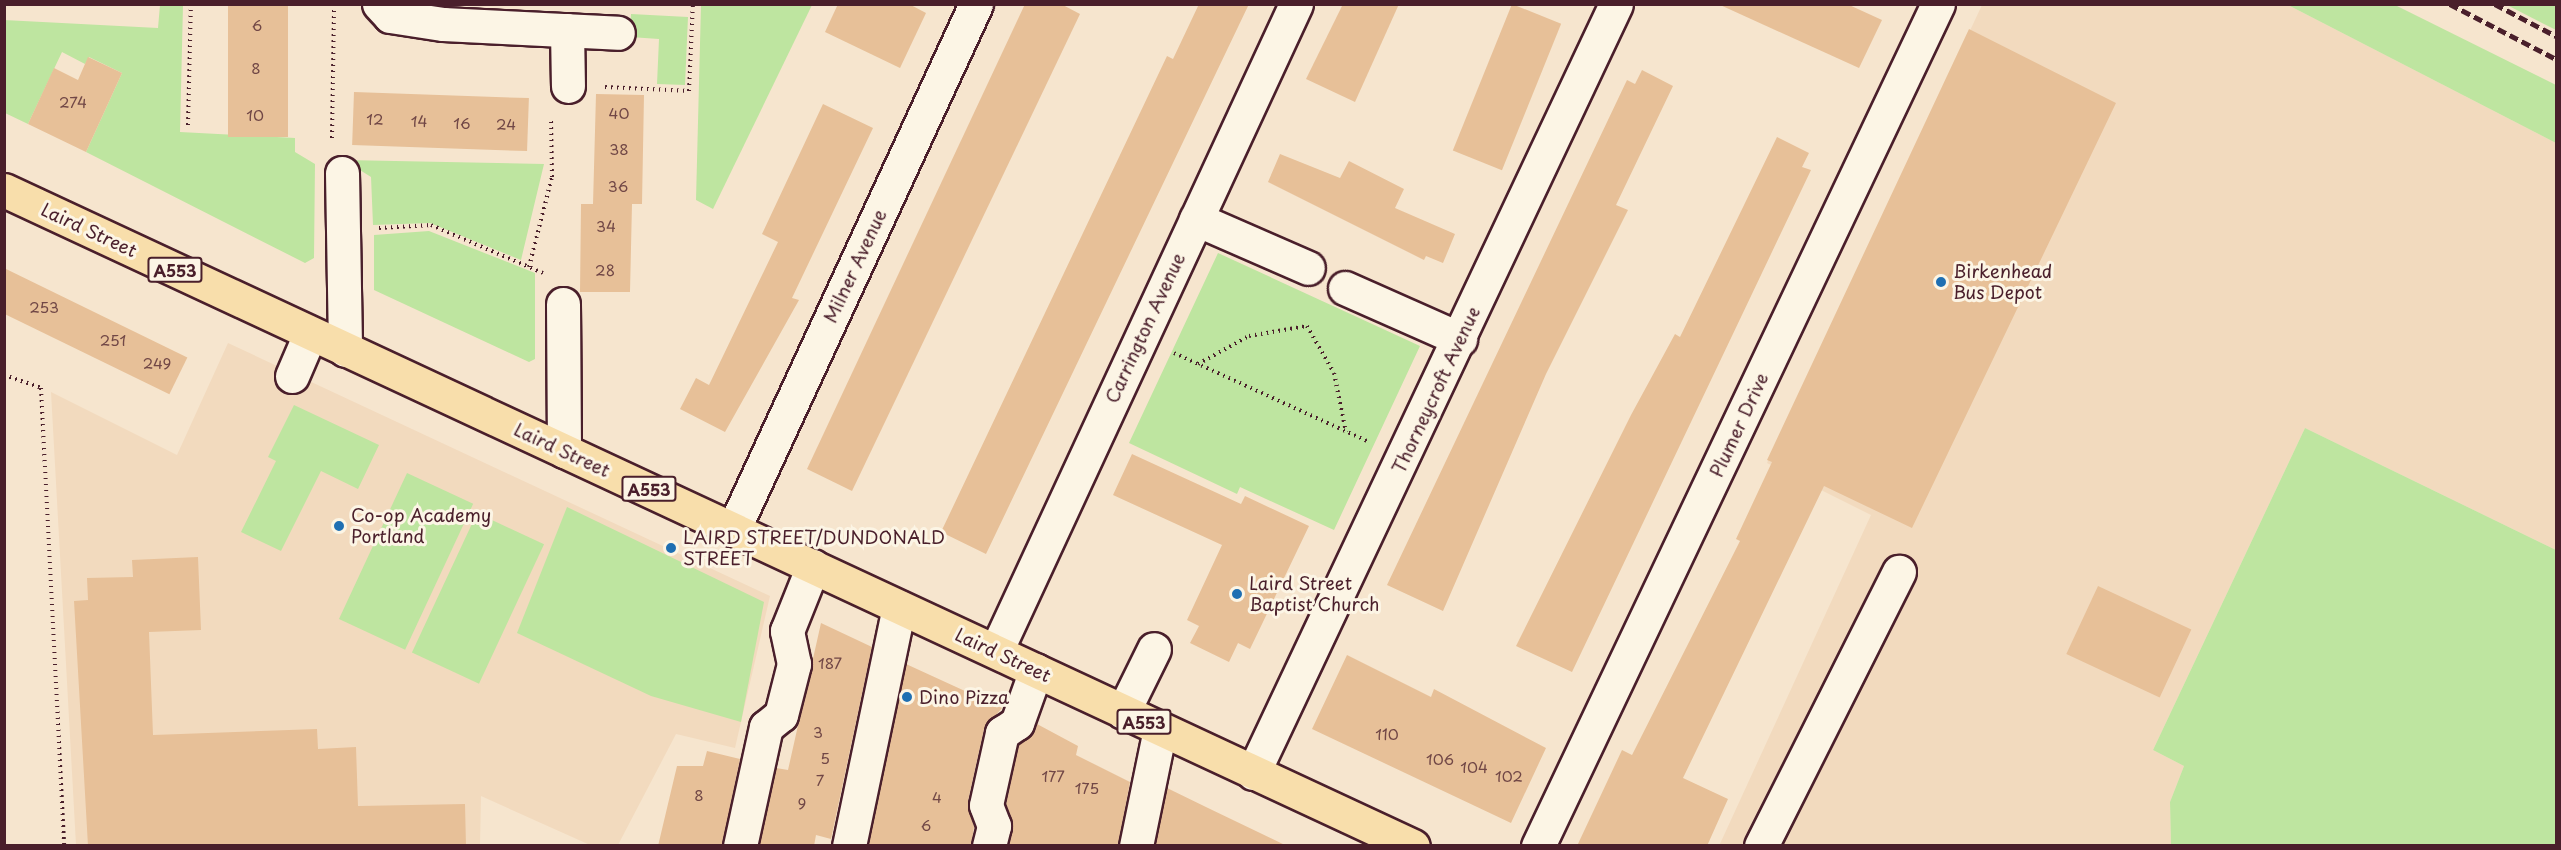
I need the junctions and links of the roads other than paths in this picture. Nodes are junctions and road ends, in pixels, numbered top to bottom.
1 (379, 4) edge
2 (976, 4) edge
3 (1296, 4) edge
4 (1616, 4) edge
5 (1938, 4) edge
6 (443, 14) edge
7 (567, 30) junction
8 (618, 33) dead end
9 (568, 86) road end
10 (342, 173) road end
11 (4, 190) edge
12 (1196, 219) junction
13 (1308, 268) dead end
14 (1345, 288) dead end
15 (563, 304) road end
16 (310, 334) junction
17 (1460, 339) junction
18 (345, 350) junction
19 (292, 376) dead end
20 (564, 451) junction
21 (734, 528) junction
22 (813, 566) junction
23 (1899, 572) dead end
24 (899, 607) junction
25 (1154, 650) dead end
26 (996, 651) junction
27 (1036, 670) junction
28 (1122, 712) junction
29 (1160, 729) junction
30 (1253, 772) junction
31 (740, 846) edge
32 (849, 846) edge
33 (989, 846) edge
34 (1136, 846) edge
35 (1413, 846) edge
36 (1538, 846) edge
37 (1761, 846) edge

1 - 6 street
2 - 21 street, Milner Avenue
3 - 12 street, Carrington Avenue
4 - 17 street, Thorneycroft Avenue
5 - 36 street, Plumer Drive
6 - 7 street
7 - 8 street
7 - 9 street
10 - 18 street
11 - 16 main road, Laird Street / A553
12 - 13 street
12 - 26 street, Carrington Avenue
14 - 17 street
15 - 20 street
16 - 18 main road, Laird Street / A553
16 - 19 street
17 - 30 street, Thorneycroft Avenue
18 - 20 main road, Laird Street / A553
20 - 21 main road, Laird Street / A553
21 - 22 main road, Laird Street / A553
22 - 24 main road, Laird Street / A553
22 - 31 street
23 - 37 street
24 - 26 main road, Laird Street / A553
24 - 32 street
25 - 28 street
26 - 27 main road, Laird Street / A553
27 - 28 main road, Laird Street / A553
27 - 33 street
28 - 29 main road, Laird Street / A553
29 - 30 main road, Laird Street / A553
29 - 34 street
30 - 35 main road, Laird Street / A553

